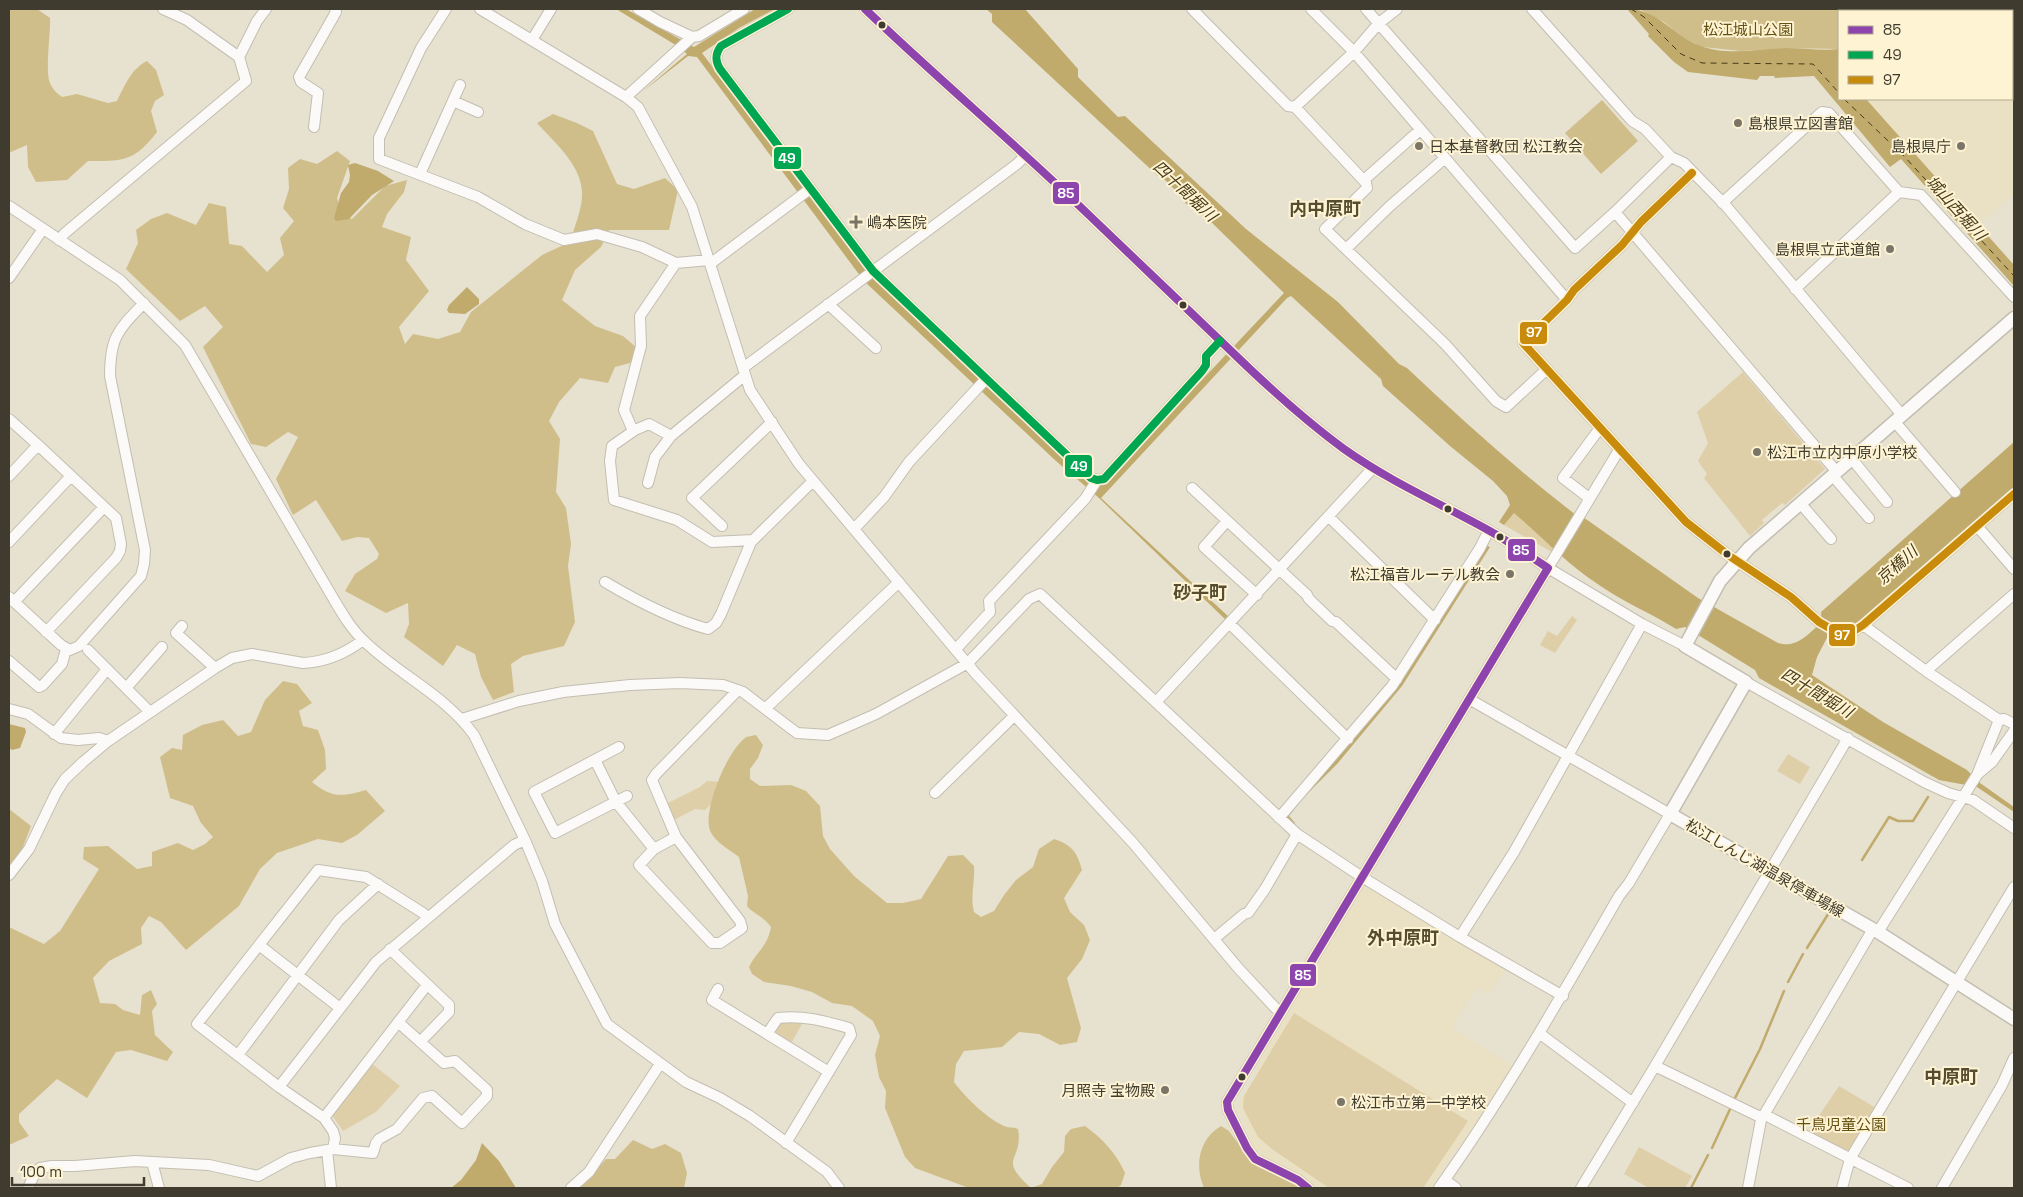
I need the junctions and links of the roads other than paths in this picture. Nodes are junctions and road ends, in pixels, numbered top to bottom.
1 (163, 9) edge
2 (266, 9) edge
3 (335, 9) edge
4 (446, 9) edge
5 (480, 9) edge
6 (550, 9) edge
7 (638, 9) edge
8 (744, 9) edge
9 (788, 9) edge
10 (865, 9) edge
11 (1192, 9) edge
12 (1311, 9) edge
13 (1366, 9) edge
14 (1397, 9) edge
15 (1532, 9) edge
16 (1379, 23) junction
17 (532, 40) junction
18 (690, 40) junction
19 (1354, 52) junction
20 (239, 57) junction
21 (460, 85) dead end
22 (626, 97) junction
23 (452, 101) junction
24 (1295, 107) junction
25 (478, 112) dead end
26 (314, 127) dead end
27 (1420, 130) junction
28 (1026, 154) junction
29 (1671, 157) junction
30 (1444, 158) junction
31 (1692, 172) junction
32 (420, 174) junction
33 (1364, 180) junction
34 (806, 192) junction
35 (1899, 192) junction
36 (1722, 203) junction
37 (9, 206) edge
38 (1615, 212) junction
39 (43, 229) junction
40 (1632, 231) junction
41 (59, 240) junction
42 (1346, 249) junction
43 (676, 262) junction
44 (710, 262) junction
45 (868, 275) junction
46 (9, 278) edge
47 (1795, 290) junction
48 (2014, 297) edge
49 (1566, 300) junction
50 (144, 303) junction
51 (828, 304) junction
52 (2014, 318) edge
53 (1220, 341) junction
54 (876, 348) dead end
55 (1547, 369) junction
56 (744, 372) junction
57 (982, 383) junction
58 (1899, 418) junction
59 (9, 419) edge
60 (772, 422) junction
61 (1600, 428) junction
62 (633, 431) junction
63 (671, 436) junction
64 (38, 445) junction
65 (1619, 450) junction
66 (1852, 459) junction
67 (1373, 468) junction
68 (1835, 474) junction
69 (9, 476) edge
70 (71, 476) junction
71 (813, 481) junction
72 (1096, 482) junction
73 (648, 483) dead end
74 (1192, 488) dead end
75 (1955, 492) dead end
76 (2014, 494) edge
77 (1589, 498) junction
78 (1887, 502) dead end
79 (1801, 504) junction
80 (104, 507) junction
81 (1329, 517) junction
82 (1869, 518) dead end
83 (1227, 521) junction
84 (722, 526) dead end
85 (1976, 526) junction
86 (855, 528) junction
87 (1489, 530) junction
88 (1831, 539) dead end
89 (753, 540) junction
90 (9, 542) edge
91 (1737, 560) junction
92 (1548, 568) junction
93 (2014, 569) edge
94 (1280, 570) junction
95 (605, 582) dead end
96 (899, 582) junction
97 (1257, 595) junction
98 (2013, 599) edge
99 (12, 600) edge
100 (990, 612) junction
101 (1435, 620) junction
102 (1230, 624) junction
103 (1642, 624) junction
104 (1004, 625) junction
105 (1863, 625) junction
106 (182, 626) dead end
107 (46, 632) junction
108 (363, 640) junction
109 (1688, 641) junction
110 (162, 648) dead end
111 (66, 649) junction
112 (956, 649) junction
113 (88, 650) dead end
114 (9, 661) edge
115 (968, 663) junction
116 (215, 668) junction
117 (109, 671) junction
118 (1926, 671) junction
119 (1398, 679) junction
120 (1746, 682) junction
121 (126, 688) junction
122 (738, 690) junction
123 (1469, 699) junction
124 (1156, 702) junction
125 (766, 708) junction
126 (9, 709) edge
127 (150, 712) junction
128 (1014, 716) junction
129 (462, 719) junction
130 (1999, 720) junction
131 (2014, 724) edge
132 (2014, 731) edge
133 (54, 734) junction
134 (1848, 738) junction
135 (1348, 739) junction
136 (108, 742) junction
137 (619, 747) dead end
138 (1569, 755) junction
139 (595, 760) junction
140 (1977, 775) junction
141 (935, 794) dead end
142 (627, 796) dead end
143 (1964, 796) junction
144 (616, 802) junction
145 (1670, 814) junction
146 (1279, 818) junction
147 (2013, 825) edge
148 (1297, 834) junction
149 (676, 837) junction
150 (525, 840) junction
151 (654, 850) junction
152 (1770, 871) junction
153 (9, 875) edge
154 (1362, 877) junction
155 (378, 884) junction
156 (2014, 887) edge
157 (428, 918) junction
158 (1875, 930) junction
159 (1460, 937) junction
160 (1214, 939) junction
161 (259, 945) junction
162 (390, 948) junction
163 (298, 974) junction
164 (1956, 983) junction
165 (426, 985) junction
166 (718, 989) dead end
167 (1563, 996) junction
168 (340, 1008) junction
169 (1280, 1013) junction
170 (2014, 1019) edge
171 (398, 1022) junction
172 (1539, 1033) junction
173 (767, 1034) junction
174 (420, 1042) junction
175 (238, 1055) junction
176 (2014, 1058) edge
177 (660, 1064) junction
178 (1655, 1066) junction
179 (829, 1072) junction
180 (279, 1087) junction
181 (1633, 1103) junction
182 (1765, 1115) junction
183 (324, 1118) junction
184 (786, 1142) junction
185 (330, 1150) junction
186 (1850, 1159) junction
187 (152, 1162) junction
188 (1442, 1184) edge
189 (1583, 1187) edge
190 (28, 1188) edge
191 (159, 1188) edge
192 (331, 1188) edge
193 (571, 1188) edge
194 (839, 1188) edge
195 (1308, 1188) edge
196 (1456, 1188) edge
197 (1748, 1188) edge
198 (1842, 1188) edge
199 (1908, 1188) edge
200 (1942, 1188) edge

1 - 20 street
2 - 20 street
3 - 26 street
4 - 32 street
5 - 17 street
6 - 17 street
7 - 18 street
8 - 18 street
9 - 34 street
10 - 28 street
11 - 24 street
12 - 19 street
13 - 16 street
14 - 16 street
15 - 29 street
16 - 19 street
16 - 38 street
17 - 22 street
18 - 22 street
19 - 24 street
19 - 27 street
20 - 41 street
21 - 23 street
22 - 44 street
23 - 25 street
23 - 32 street
24 - 33 street
27 - 30 street
27 - 33 street
28 - 45 street
28 - 53 street
29 - 31 street
29 - 38 street
30 - 42 street
30 - 49 street
31 - 36 street
31 - 40 street
32 - 43 street
33 - 42 street
34 - 44 street
34 - 45 street
35 - 36 street
35 - 47 street
35 - 48 street
36 - 47 street
37 - 39 street
38 - 40 street
39 - 41 street
39 - 46 street
40 - 49 street
40 - 68 street
41 - 50 street
42 - 55 street
43 - 44 street
43 - 62 street
44 - 56 street
45 - 51 street
45 - 57 street
47 - 58 street
49 - 55 street
50 - 108 street
50 - 111 street
51 - 54 street
51 - 56 street
52 - 58 main road
53 - 67 street
53 - 72 street
55 - 61 street
56 - 60 street
56 - 63 street
57 - 72 street
57 - 86 street
58 - 66 main road
58 - 75 street
59 - 64 street
60 - 71 street
60 - 84 street
61 - 65 street
61 - 77 street
62 - 63 street
62 - 89 street
63 - 73 street
64 - 69 street
64 - 70 street
65 - 77 street
65 - 91 street
66 - 68 main road
66 - 78 street
67 - 81 street
67 - 87 street
68 - 79 main road
68 - 82 street
70 - 80 street
70 - 90 street
71 - 86 street
71 - 89 street
72 - 100 street
74 - 83 street
76 - 85 street
77 - 92 street
79 - 88 street
79 - 91 main road
80 - 99 street
80 - 107 street
81 - 94 street
81 - 101 street
83 - 94 street
83 - 97 street
85 - 93 street
85 - 105 street
86 - 96 street
87 - 92 street
87 - 101 street
89 - 95 street
91 - 105 street
91 - 109 main road
92 - 103 street
92 - 123 street
94 - 97 street
94 - 119 street
96 - 112 street
96 - 125 street
97 - 102 street
98 - 118 street
99 - 107 street
100 - 104 street
100 - 112 street
101 - 119 street
102 - 124 street
102 - 135 street
103 - 109 street
103 - 138 street
104 - 115 street
104 - 124 street
105 - 118 street
106 - 116 street
107 - 111 street
108 - 116 street
108 - 129 street
109 - 120 main road
110 - 121 street
111 - 114 street
112 - 115 street
113 - 117 street
115 - 125 street
115 - 128 street
116 - 127 street
117 - 121 street
117 - 133 street
118 - 130 street
119 - 135 street
120 - 134 street
120 - 145 main road, 松江しんじ湖温泉停車場線
121 - 127 street
122 - 125 street
122 - 129 street
122 - 149 street
123 - 138 street
123 - 154 street
124 - 146 street
126 - 133 street
127 - 136 street
128 - 141 street
128 - 160 street
129 - 150 street
130 - 131 street
130 - 140 street
132 - 140 street
133 - 136 street
134 - 143 street
134 - 152 street
135 - 146 street
136 - 153 street
137 - 139 street
138 - 145 street
138 - 159 street
139 - 144 street
139 - 144 street
140 - 143 street
142 - 144 street
143 - 147 street
143 - 158 street
144 - 151 street
145 - 152 main road, 松江しんじ湖温泉停車場線
145 - 167 street
146 - 148 street
148 - 154 street
148 - 160 street
149 - 151 street
149 - 151 street
150 - 157 street
150 - 177 street
152 - 158 main road, 松江しんじ湖温泉停車場線
152 - 178 street
154 - 159 street
154 - 169 street
155 - 157 street
155 - 161 street
155 - 163 street
156 - 164 street
157 - 162 street
158 - 164 main road, 松江しんじ湖温泉停車場線
158 - 182 street
159 - 167 street
160 - 169 street
161 - 163 street
161 - 175 street
162 - 165 street
162 - 168 street
163 - 168 street
163 - 175 street
164 - 170 main road, 松江しんじ湖温泉停車場線
164 - 186 street
165 - 171 street
165 - 174 street
166 - 173 street
167 - 172 street
168 - 180 street
169 - 195 street
171 - 174 street
171 - 183 street
172 - 181 street
172 - 188 street
173 - 179 street
173 - 179 street
174 - 185 street
175 - 180 street
176 - 200 street
177 - 184 street
177 - 193 street
178 - 181 street
178 - 182 street
179 - 184 street
180 - 183 street
181 - 189 street
182 - 186 street
182 - 197 street
183 - 185 street
184 - 194 street
185 - 187 street
185 - 192 street
186 - 198 street
186 - 199 street
187 - 190 street
187 - 191 street
188 - 196 street

